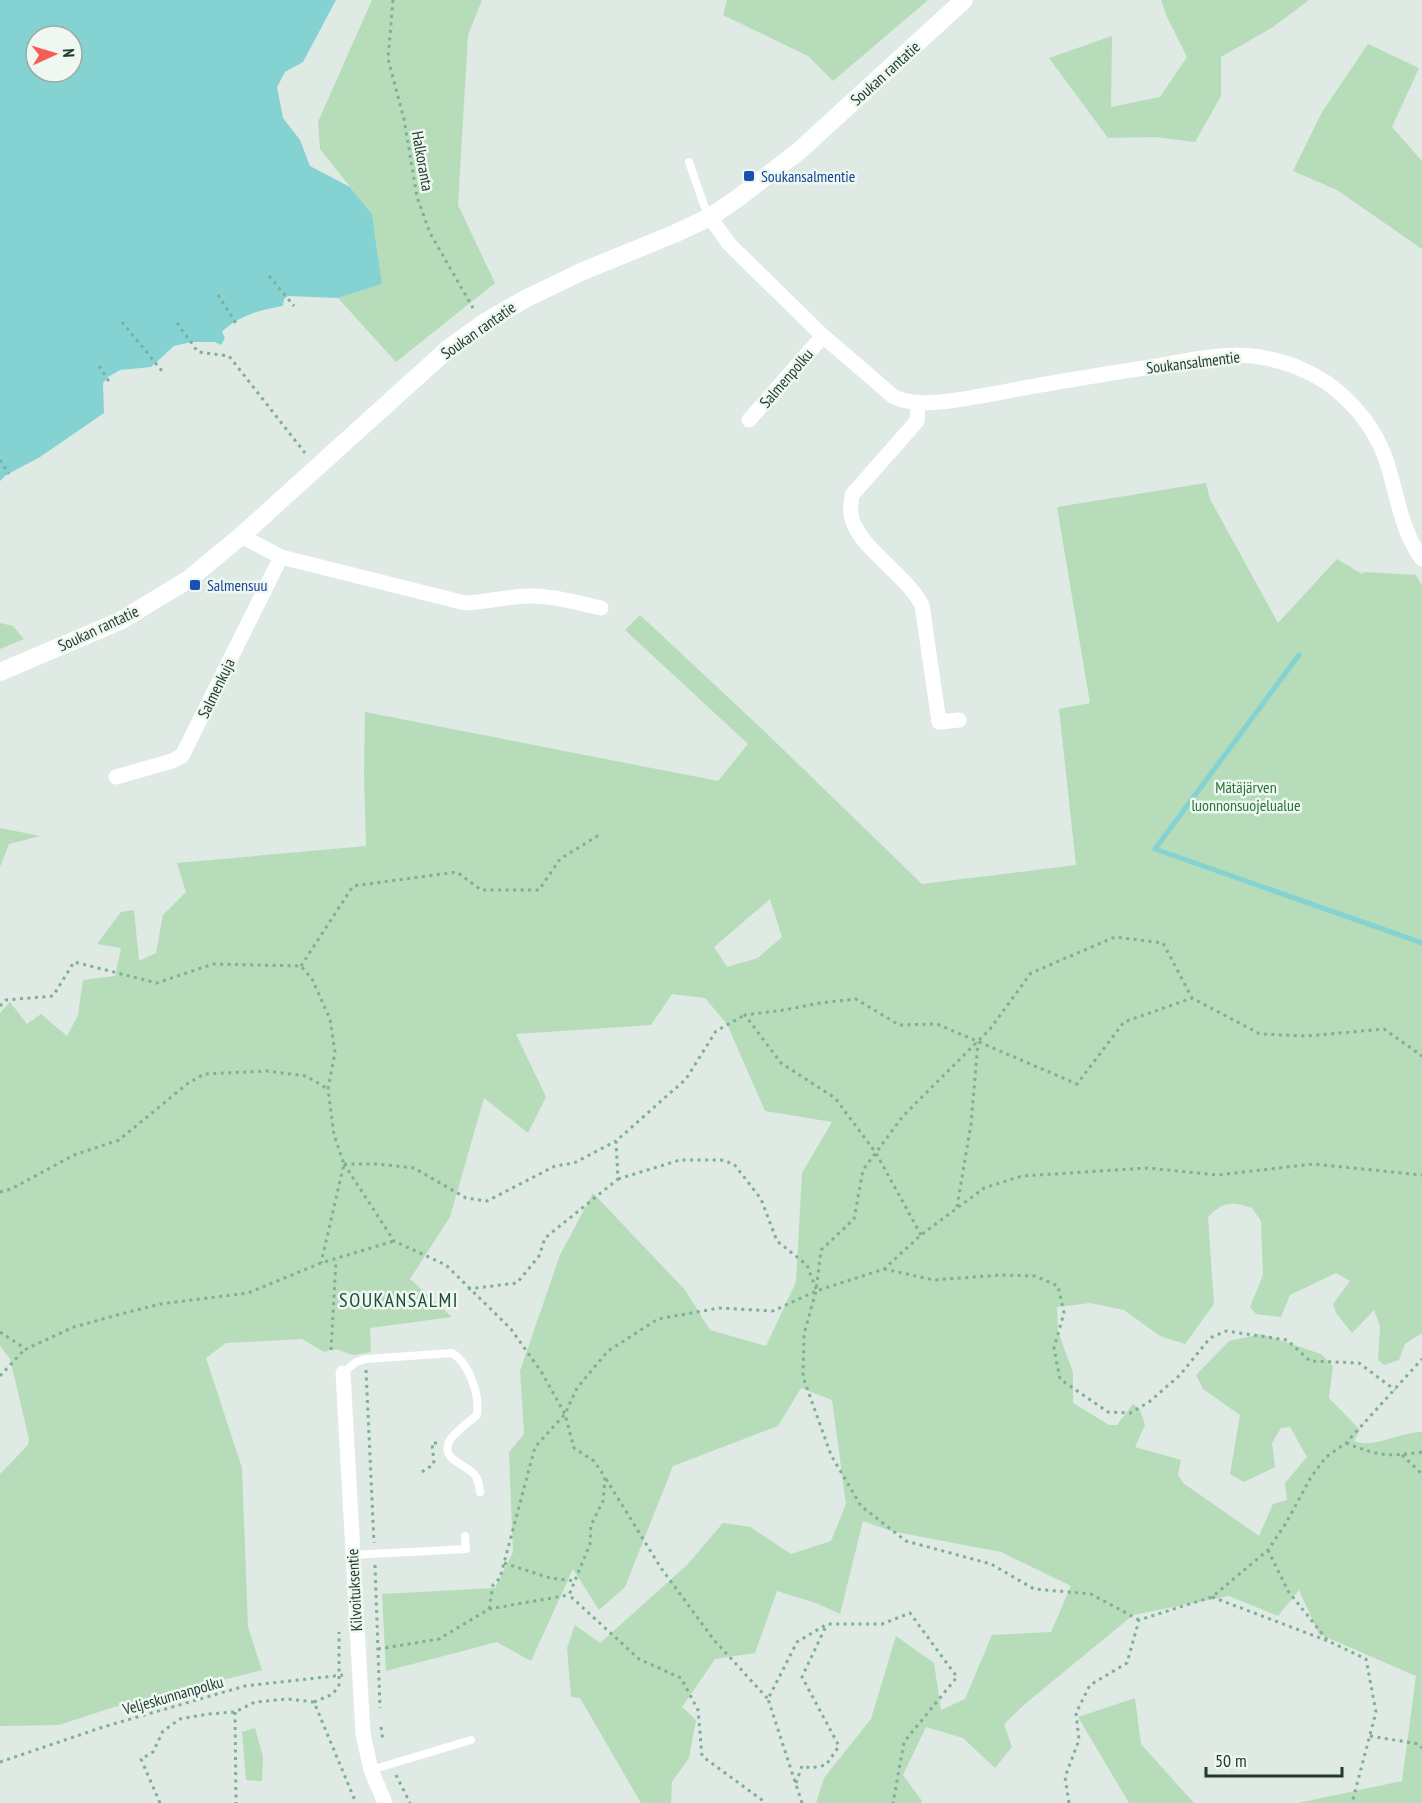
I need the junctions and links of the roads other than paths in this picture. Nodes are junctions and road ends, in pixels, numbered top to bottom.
1 (964, 0) edge
2 (689, 162) dead end
3 (710, 217) junction
4 (823, 336) junction
5 (918, 402) junction
6 (749, 420) dead end
7 (242, 536) junction
8 (281, 557) junction
9 (1422, 560) edge
10 (602, 608) dead end
11 (0, 672) edge
12 (959, 720) dead end
13 (116, 777) dead end
14 (343, 1372) joint
15 (480, 1492) dead end
16 (465, 1536) dead end
17 (352, 1555) junction
18 (471, 1740) dead end
19 (371, 1770) junction
20 (385, 1803) edge

1 - 3 street, Soukan rantatie
2 - 3 lane
3 - 4 street, Soukansalmentie
3 - 7 street, Soukan rantatie
4 - 5 street, Soukansalmentie
4 - 6 street, Salmenpolku
5 - 9 street, Soukansalmentie
5 - 12 street
7 - 8 street
7 - 11 street, Soukan rantatie
8 - 10 street
8 - 13 street, Salmenkuja
14 - 15 lane
14 - 17 street, Kilvoituksentie
16 - 17 lane
17 - 19 street, Kilvoituksentie
18 - 19 lane
19 - 20 street, Kilvoituksentie

